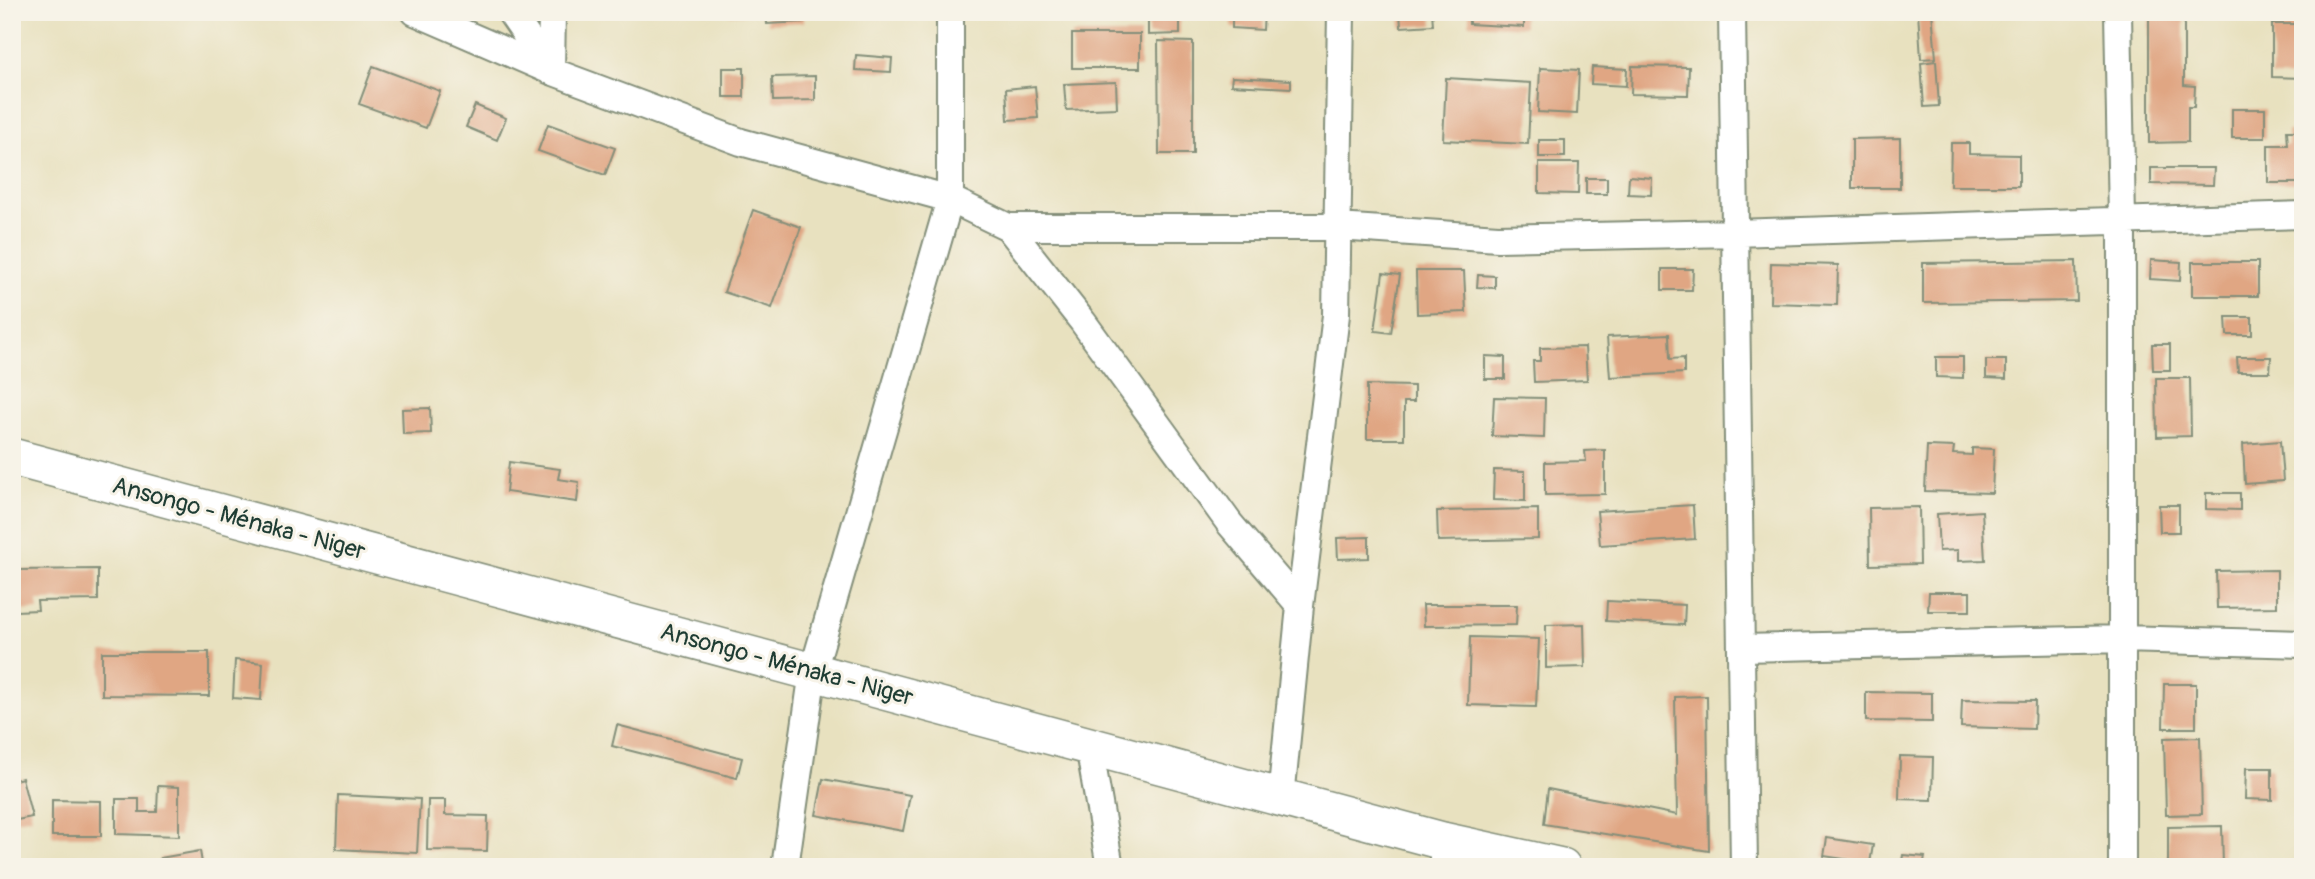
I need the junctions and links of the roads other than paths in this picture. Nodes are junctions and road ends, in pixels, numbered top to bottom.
1 (415, 12) edge
2 (510, 12) edge
3 (552, 12) edge
4 (950, 12) edge
5 (1341, 12) edge
6 (1729, 12) edge
7 (2118, 12) edge
8 (551, 71) junction
9 (950, 199) junction
10 (2303, 215) edge
11 (2122, 220) junction
12 (1338, 227) junction
13 (1008, 228) junction
14 (1735, 233) junction
15 (12, 457) edge
16 (1300, 606) junction
17 (2121, 639) junction
18 (2303, 644) edge
19 (1741, 648) junction
20 (813, 671) junction
21 (1089, 746) junction
22 (1281, 797) junction
23 (1443, 854) edge
24 (785, 867) edge
25 (1110, 867) edge
26 (1562, 867) edge
27 (1744, 867) edge
28 (2122, 867) edge

1 - 8 street
2 - 8 street
3 - 8 street
4 - 9 street
5 - 12 street
6 - 14 street
7 - 11 street
8 - 9 street
9 - 13 street
9 - 20 street
10 - 11 street
11 - 14 street
11 - 17 street
12 - 13 street
12 - 14 street
12 - 16 street
13 - 16 street
14 - 19 street
15 - 20 main road, Ansongo - Ménaka - Niger
16 - 22 street
17 - 18 street
17 - 19 street
17 - 28 street
19 - 27 street
20 - 21 main road, Ansongo - Ménaka - Niger
20 - 24 street
21 - 22 main road, Ansongo - Ménaka - Niger
21 - 25 street
22 - 23 main road, Ansongo - Ménaka - Niger
23 - 26 main road, Ansongo - Ménaka - Niger

